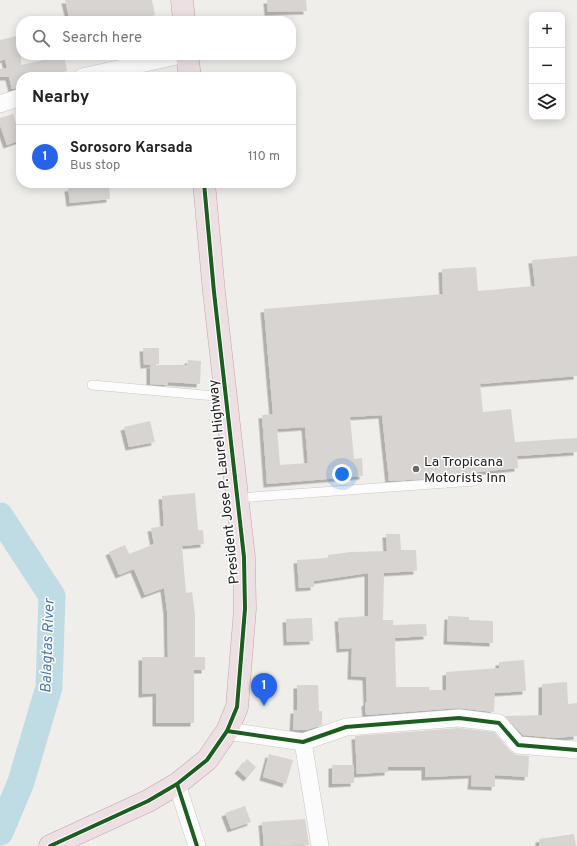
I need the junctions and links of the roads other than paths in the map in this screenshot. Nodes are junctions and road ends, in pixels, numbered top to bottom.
1 (182, 0) edge
2 (184, 16) edge
3 (158, 60) edge
4 (188, 60) edge
5 (104, 72) edge
6 (189, 72) edge
7 (16, 99) edge
8 (0, 104) edge
9 (205, 188) edge
10 (92, 385) dead end
11 (226, 397) junction
12 (475, 481) dead end
13 (237, 498) junction
14 (227, 731) junction
15 (303, 742) junction
16 (577, 750) edge
17 (177, 784) junction
18 (50, 846) edge
19 (197, 846) edge
20 (320, 846) edge

1 - 2 highway
3 - 5 street
4 - 6 highway
7 - 8 street
9 - 11 highway, President Jose P. Laurel Highway
10 - 11 lane
11 - 13 highway, President Jose P. Laurel Highway
12 - 13 lane
13 - 14 highway, President Jose P. Laurel Highway
14 - 15 street
14 - 17 highway, President Jose P. Laurel Highway
15 - 16 street
15 - 20 street
17 - 18 highway, President Jose P. Laurel Highway
17 - 19 street

